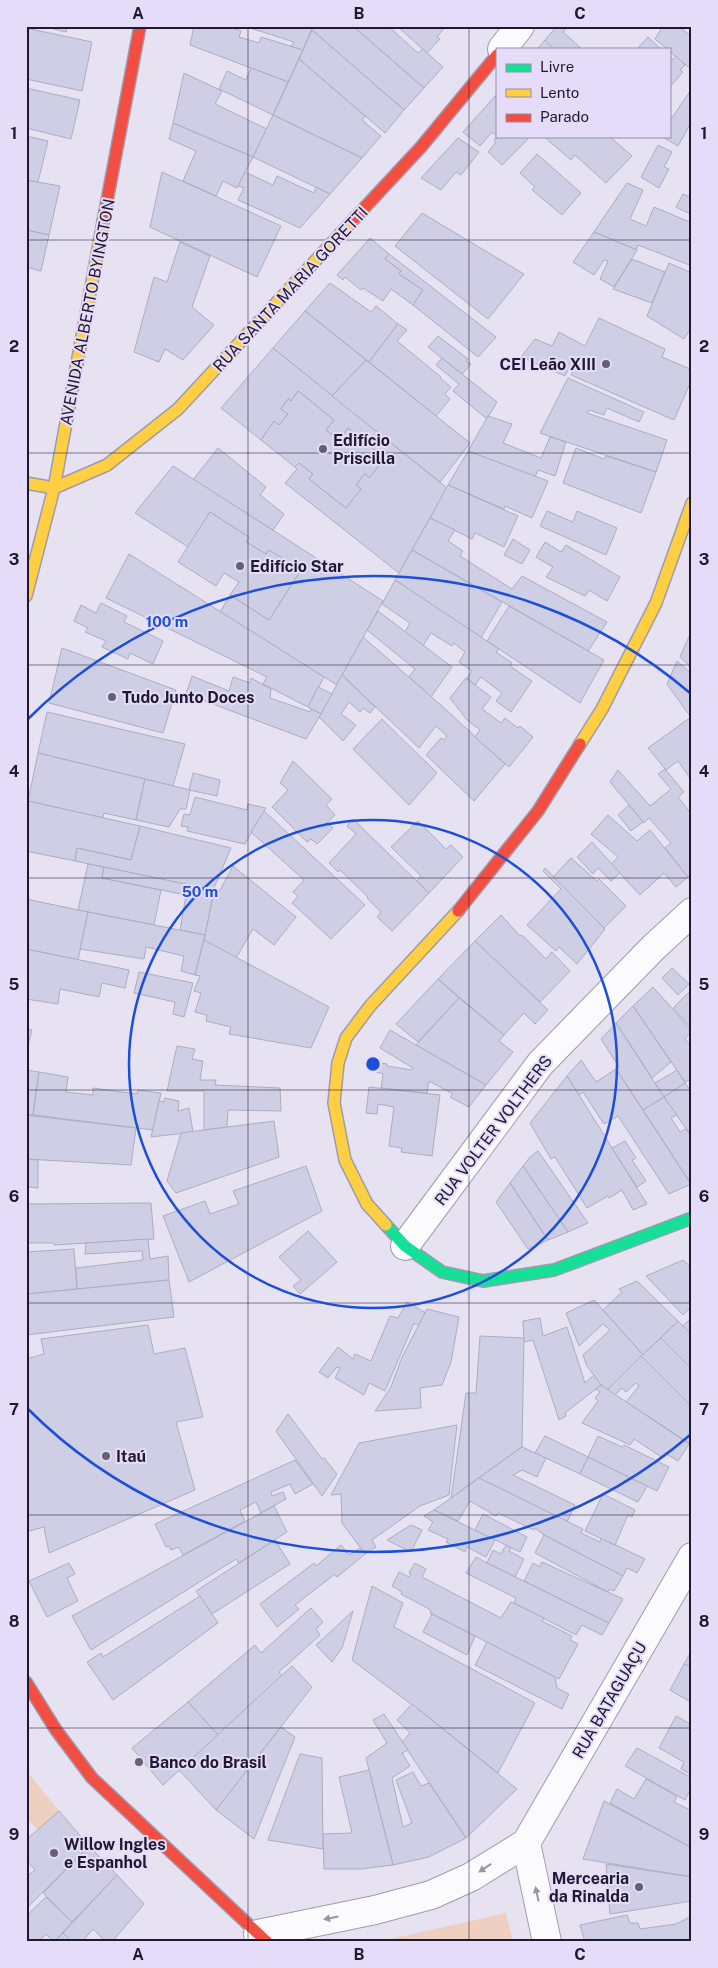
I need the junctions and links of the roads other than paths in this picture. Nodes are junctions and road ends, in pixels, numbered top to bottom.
1 (140, 26) edge
2 (520, 26) edge
3 (503, 48) edge
4 (496, 56) edge
5 (26, 483) edge
6 (54, 488) junction
7 (692, 503) edge
8 (26, 596) edge
9 (692, 912) edge
10 (692, 1218) edge
11 (405, 1246) junction
12 (692, 1557) edge
13 (26, 1682) edge
14 (526, 1843) junction
15 (263, 1938) edge
16 (546, 1942) edge

1 - 6 street, AVENIDA ALBERTO BYINGTON
2 - 3 street
4 - 6 street, RUA SANTA MARIA GORETTI
5 - 6 street
6 - 8 street, AVENIDA ALBERTO BYINGTON
7 - 11 street
9 - 11 street, RUA VOLTER VOLTHERS
10 - 11 street
12 - 14 street, RUA BATAGUAÇU
13 - 15 street
14 -> 15 street
16 -> 14 street

